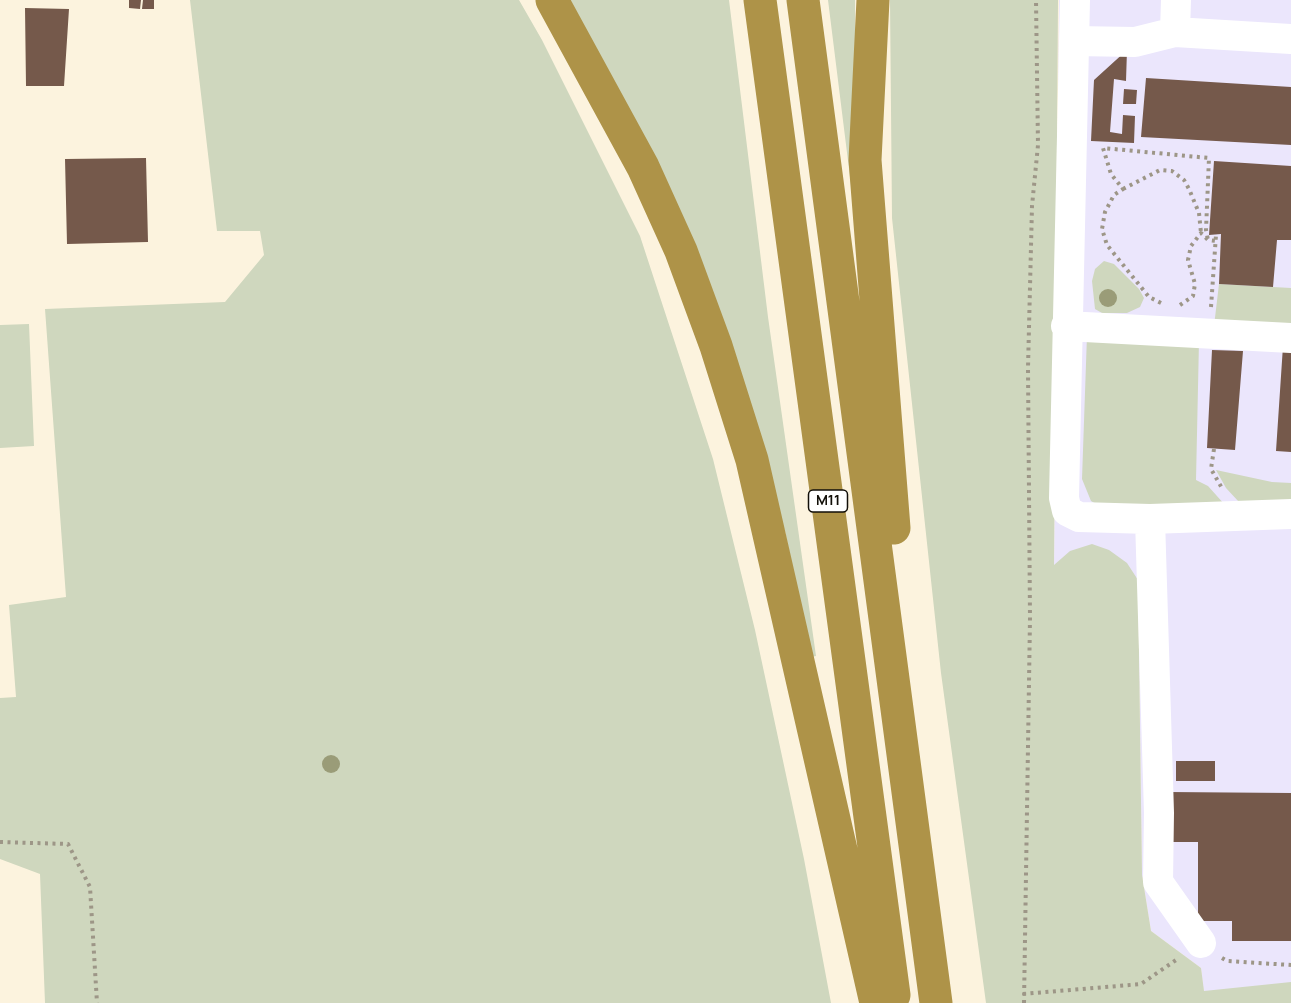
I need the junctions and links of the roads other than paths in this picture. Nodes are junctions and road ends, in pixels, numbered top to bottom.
1 (552, 0) edge
2 (760, 0) edge
3 (803, 0) edge
4 (873, 0) edge
5 (1075, 0) edge
6 (1176, 0) edge
7 (1175, 32) junction
8 (1291, 39) edge
9 (1074, 41) junction
10 (1066, 326) junction
11 (1291, 338) edge
12 (1291, 514) edge
13 (1150, 519) junction
14 (924, 913) junction
15 (1201, 943) road end
16 (876, 1003) edge
17 (895, 1003) edge
18 (936, 1003) edge

1 - 16 highway
2 - 17 highway, M11
3 - 14 highway, M11
4 - 14 highway
5 - 9 lane
6 - 7 lane
7 - 8 lane
7 - 9 lane
9 - 10 lane
10 - 11 lane
10 - 13 lane
12 - 13 lane
13 - 15 lane
14 - 18 highway, M11

